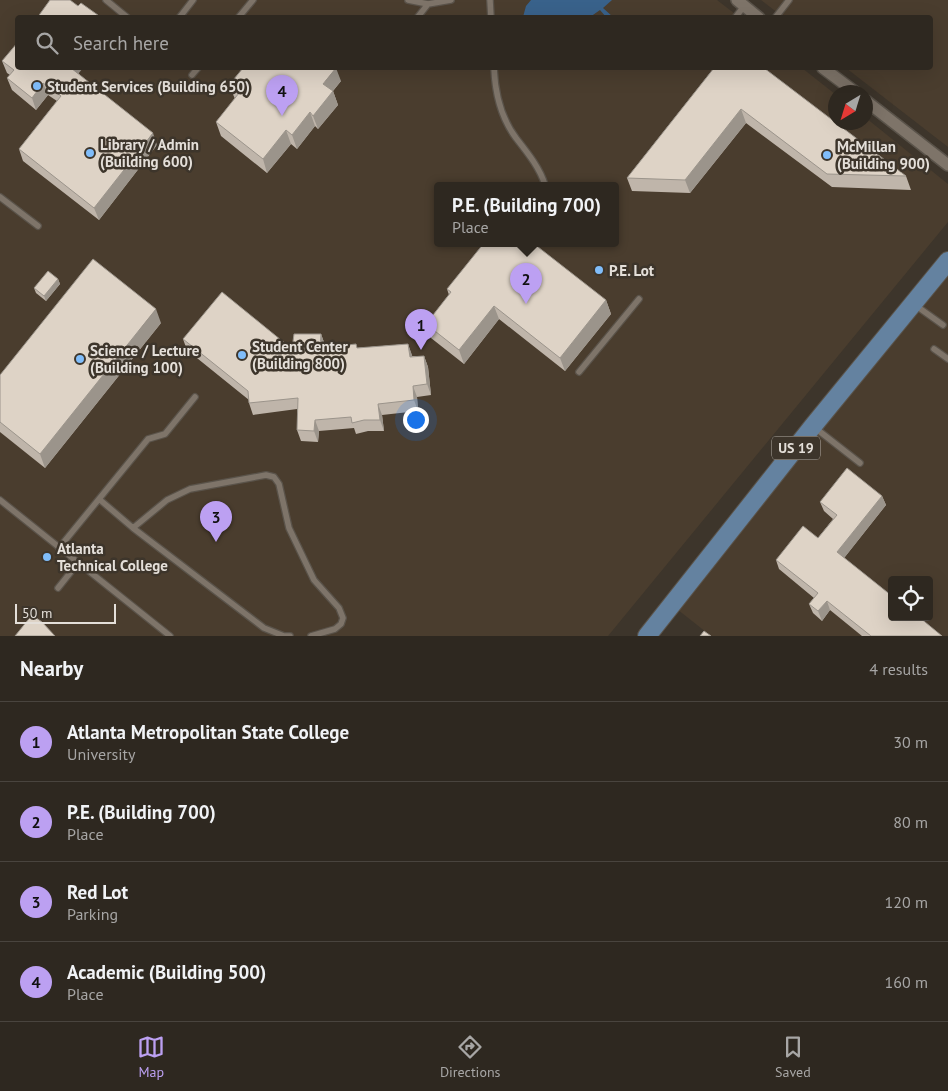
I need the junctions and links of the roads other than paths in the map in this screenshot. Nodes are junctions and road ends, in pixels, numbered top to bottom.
1 (106, 0) edge
2 (193, 0) edge
3 (252, 0) edge
4 (408, 0) edge
5 (451, 0) edge
6 (490, 0) edge
7 (789, 0) edge
8 (740, 3) edge
9 (428, 4) junction
10 (124, 15) edge
11 (181, 15) edge
12 (240, 15) edge
13 (419, 15) edge
14 (491, 15) edge
15 (736, 15) edge
16 (755, 15) edge
17 (777, 15) edge
18 (196, 70) edge
19 (494, 70) edge
20 (826, 70) edge
21 (192, 75) dead end
22 (846, 85) edge
23 (873, 107) edge
24 (948, 166) edge
25 (544, 182) edge
26 (2, 199) edge
27 (38, 226) dead end
28 (947, 266) edge
29 (639, 299) dead end
30 (913, 304) junction
31 (944, 326) dead end
32 (934, 349) dead end
33 (948, 359) edge
34 (579, 372) dead end
35 (195, 397) dead end
36 (813, 426) junction
37 (860, 463) dead end
38 (99, 499) junction
39 (0, 500) edge
40 (133, 528) junction
41 (59, 548) junction
42 (78, 562) junction
43 (58, 588) dead end
44 (170, 636) edge
45 (290, 636) edge
46 (311, 636) edge
47 (646, 636) edge

1 - 10 lane
2 - 11 lane
3 - 12 lane
4 - 9 lane
5 - 9 lane
6 - 14 lane
7 - 17 lane
8 - 15 lane
8 - 16 street
9 - 13 lane
18 - 21 lane
19 - 25 lane
20 - 22 street
23 - 24 street
26 - 27 lane
28 - 30 main road, US 19
29 - 34 lane
30 - 31 lane
30 - 36 main road, US 19
32 - 33 lane
35 - 38 lane
36 - 37 lane
36 - 47 main road, US 19
38 - 40 lane
38 - 41 lane
39 - 41 lane
40 - 45 lane
40 - 46 lane
41 - 42 lane
42 - 43 lane
42 - 44 lane

